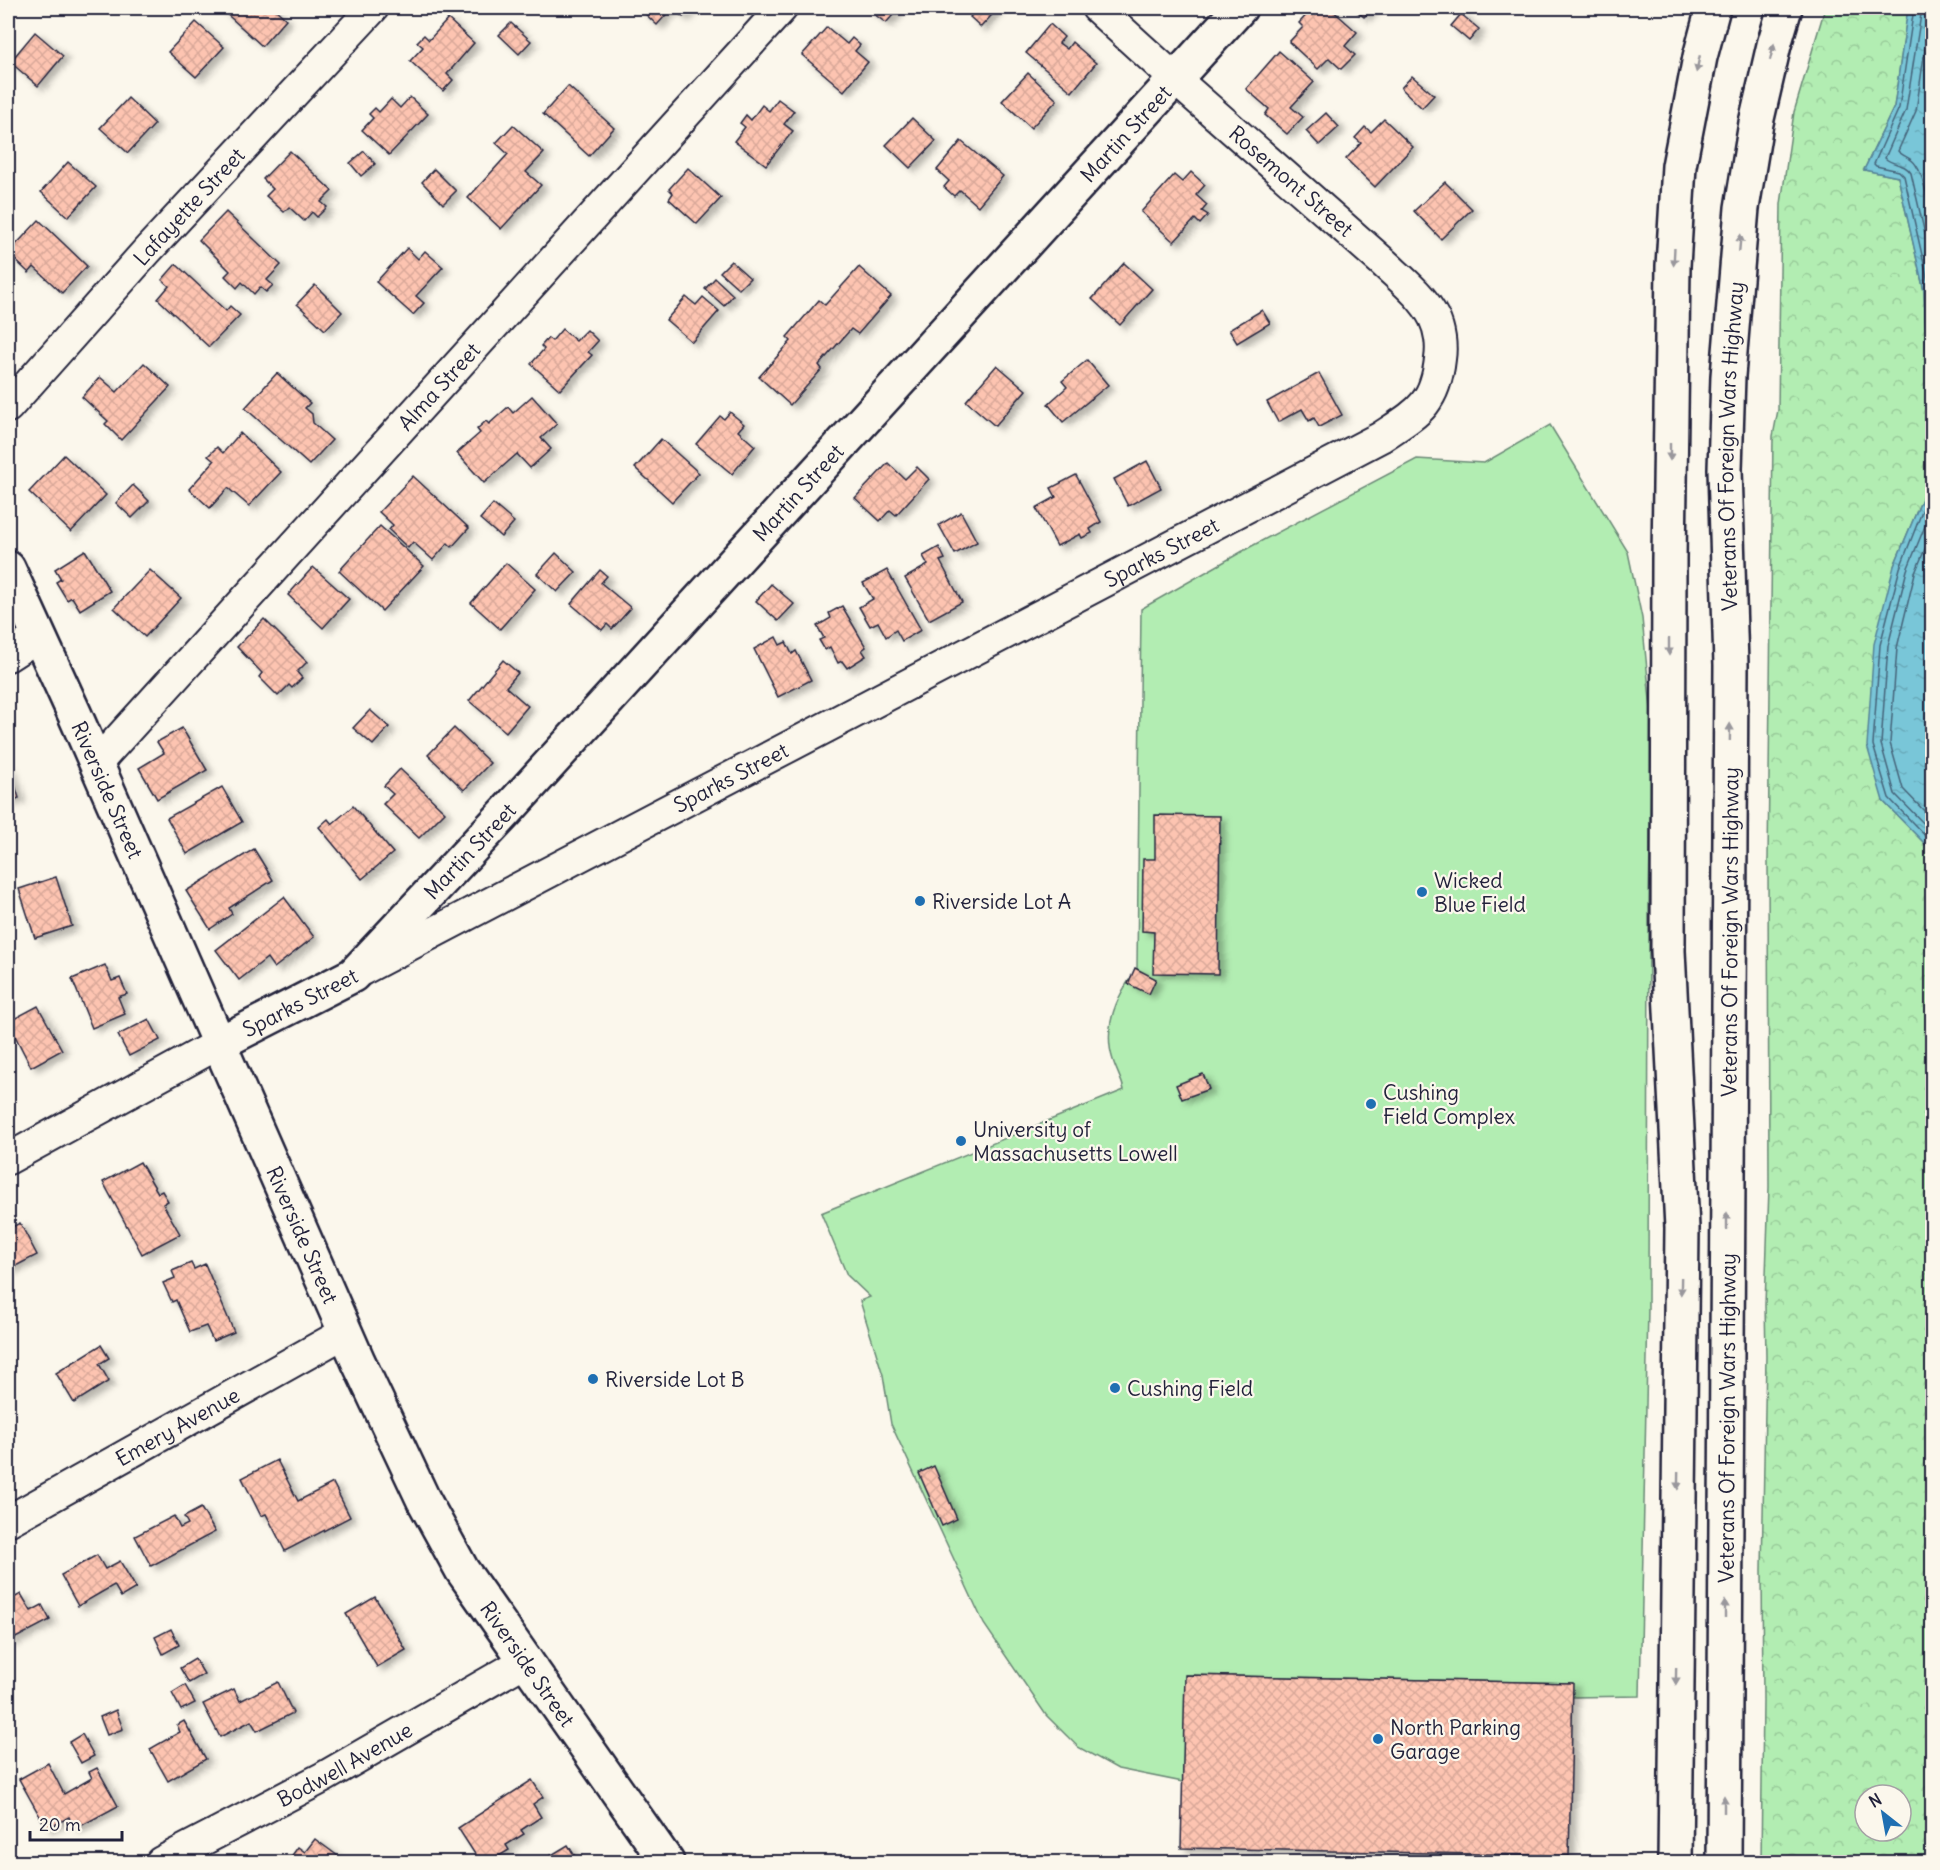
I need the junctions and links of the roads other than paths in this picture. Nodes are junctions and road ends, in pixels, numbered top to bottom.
1 (373, 8) edge
2 (782, 8) edge
3 (1097, 8) edge
4 (1240, 8) edge
5 (1713, 8) edge
6 (1785, 8) edge
7 (1175, 79) junction
8 (1438, 379) joint
9 (8, 407) edge
10 (8, 568) edge
11 (39, 636) junction
12 (8, 656) edge
13 (96, 764) junction
14 (353, 975) junction
15 (218, 1044) junction
16 (8, 1158) edge
17 (346, 1332) junction
18 (8, 1521) edge
19 (527, 1660) junction
20 (175, 1859) edge
21 (668, 1863) edge
22 (1675, 1863) edge
23 (1724, 1863) edge

1 - 9 street, Lafayette Street
2 - 13 street, Alma Street
3 - 7 street, Rosemont Street
4 - 7 main road, Martin Street
5 -> 22 main road
23 -> 6 main road, Veterans Of Foreign Wars Highway
7 - 8 street, Rosemont Street
7 - 14 main road, Martin Street
8 - 14 street, Sparks Street
10 - 11 main road, Riverside Street
11 - 12 street
11 - 13 main road, Riverside Street
13 - 15 main road, Riverside Street
14 - 15 main road, Sparks Street
15 - 16 street, Sparks Street
15 - 17 main road, Riverside Street
17 - 18 street, Emery Avenue
17 - 19 main road, Riverside Street
19 - 20 street, Bodwell Avenue
19 - 21 main road, Riverside Street

